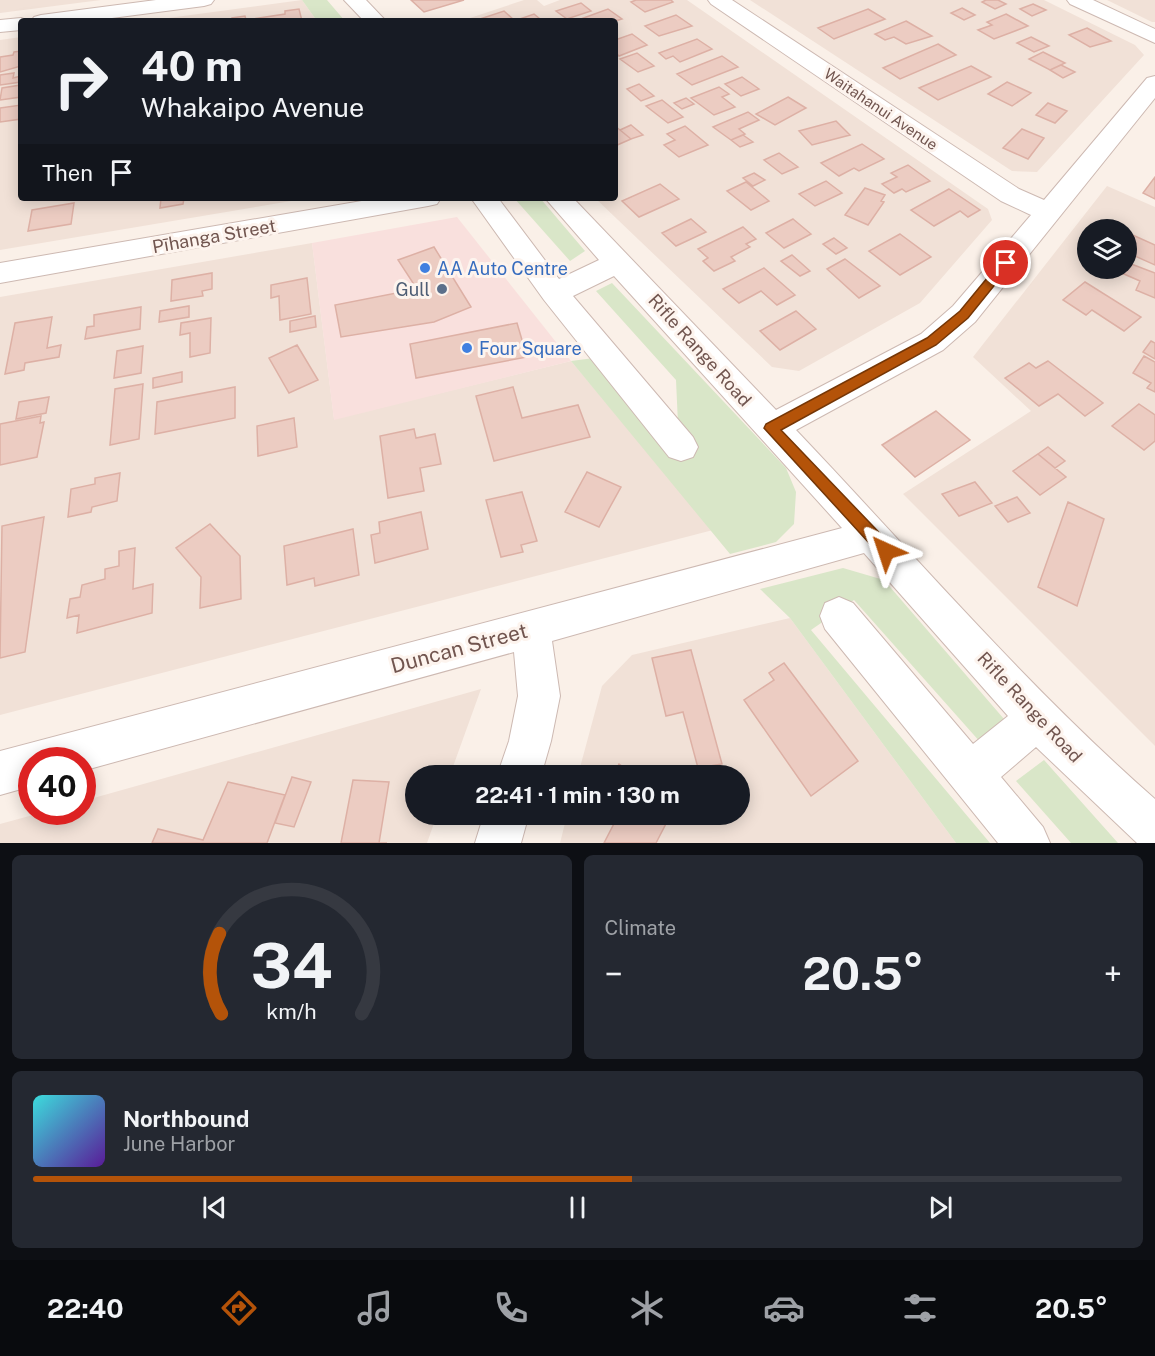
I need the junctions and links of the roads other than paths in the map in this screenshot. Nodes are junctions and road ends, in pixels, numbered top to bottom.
1 (204, 0) edge
2 (354, 0) edge
3 (718, 0) edge
4 (1077, 0) edge
5 (64, 18) edge
6 (373, 18) edge
7 (18, 24) edge
8 (0, 26) edge
9 (1155, 37) edge
10 (1155, 83) edge
11 (411, 201) edge
12 (486, 201) edge
13 (561, 201) edge
14 (1049, 212) junction
15 (620, 262) junction
16 (0, 273) edge
17 (554, 293) junction
18 (771, 428) junction
19 (681, 447) dead end
20 (871, 534) junction
21 (839, 616) dead end
22 (531, 628) junction
23 (1038, 719) junction
24 (93, 747) edge
25 (522, 765) edge
26 (1086, 767) junction
27 (18, 768) edge
28 (0, 773) edge
29 (970, 774) junction
30 (504, 825) edge
31 (1155, 829) edge
32 (498, 843) edge
33 (1027, 843) edge
34 (1137, 843) edge

1 - 5 street
2 - 6 street
3 - 14 street, Waitahanui Avenue
4 - 9 street
7 - 8 street
10 - 14 street
11 - 16 street, Pīhanga Street
12 - 17 street
13 - 15 street, Rifle Range Road
14 - 18 street
15 - 17 street
15 - 18 street, Rifle Range Road
17 - 19 street
18 - 20 street, Rifle Range Road
20 - 22 street, Duncan Street
20 - 23 street, Rifle Range Road
21 - 29 street
22 - 24 street, Duncan Street
22 - 25 street
23 - 26 street, Rifle Range Road
23 - 29 street
26 - 31 street, Rifle Range Road
26 - 34 street, Rifle Range Road
27 - 28 street
29 - 33 street
30 - 32 street

